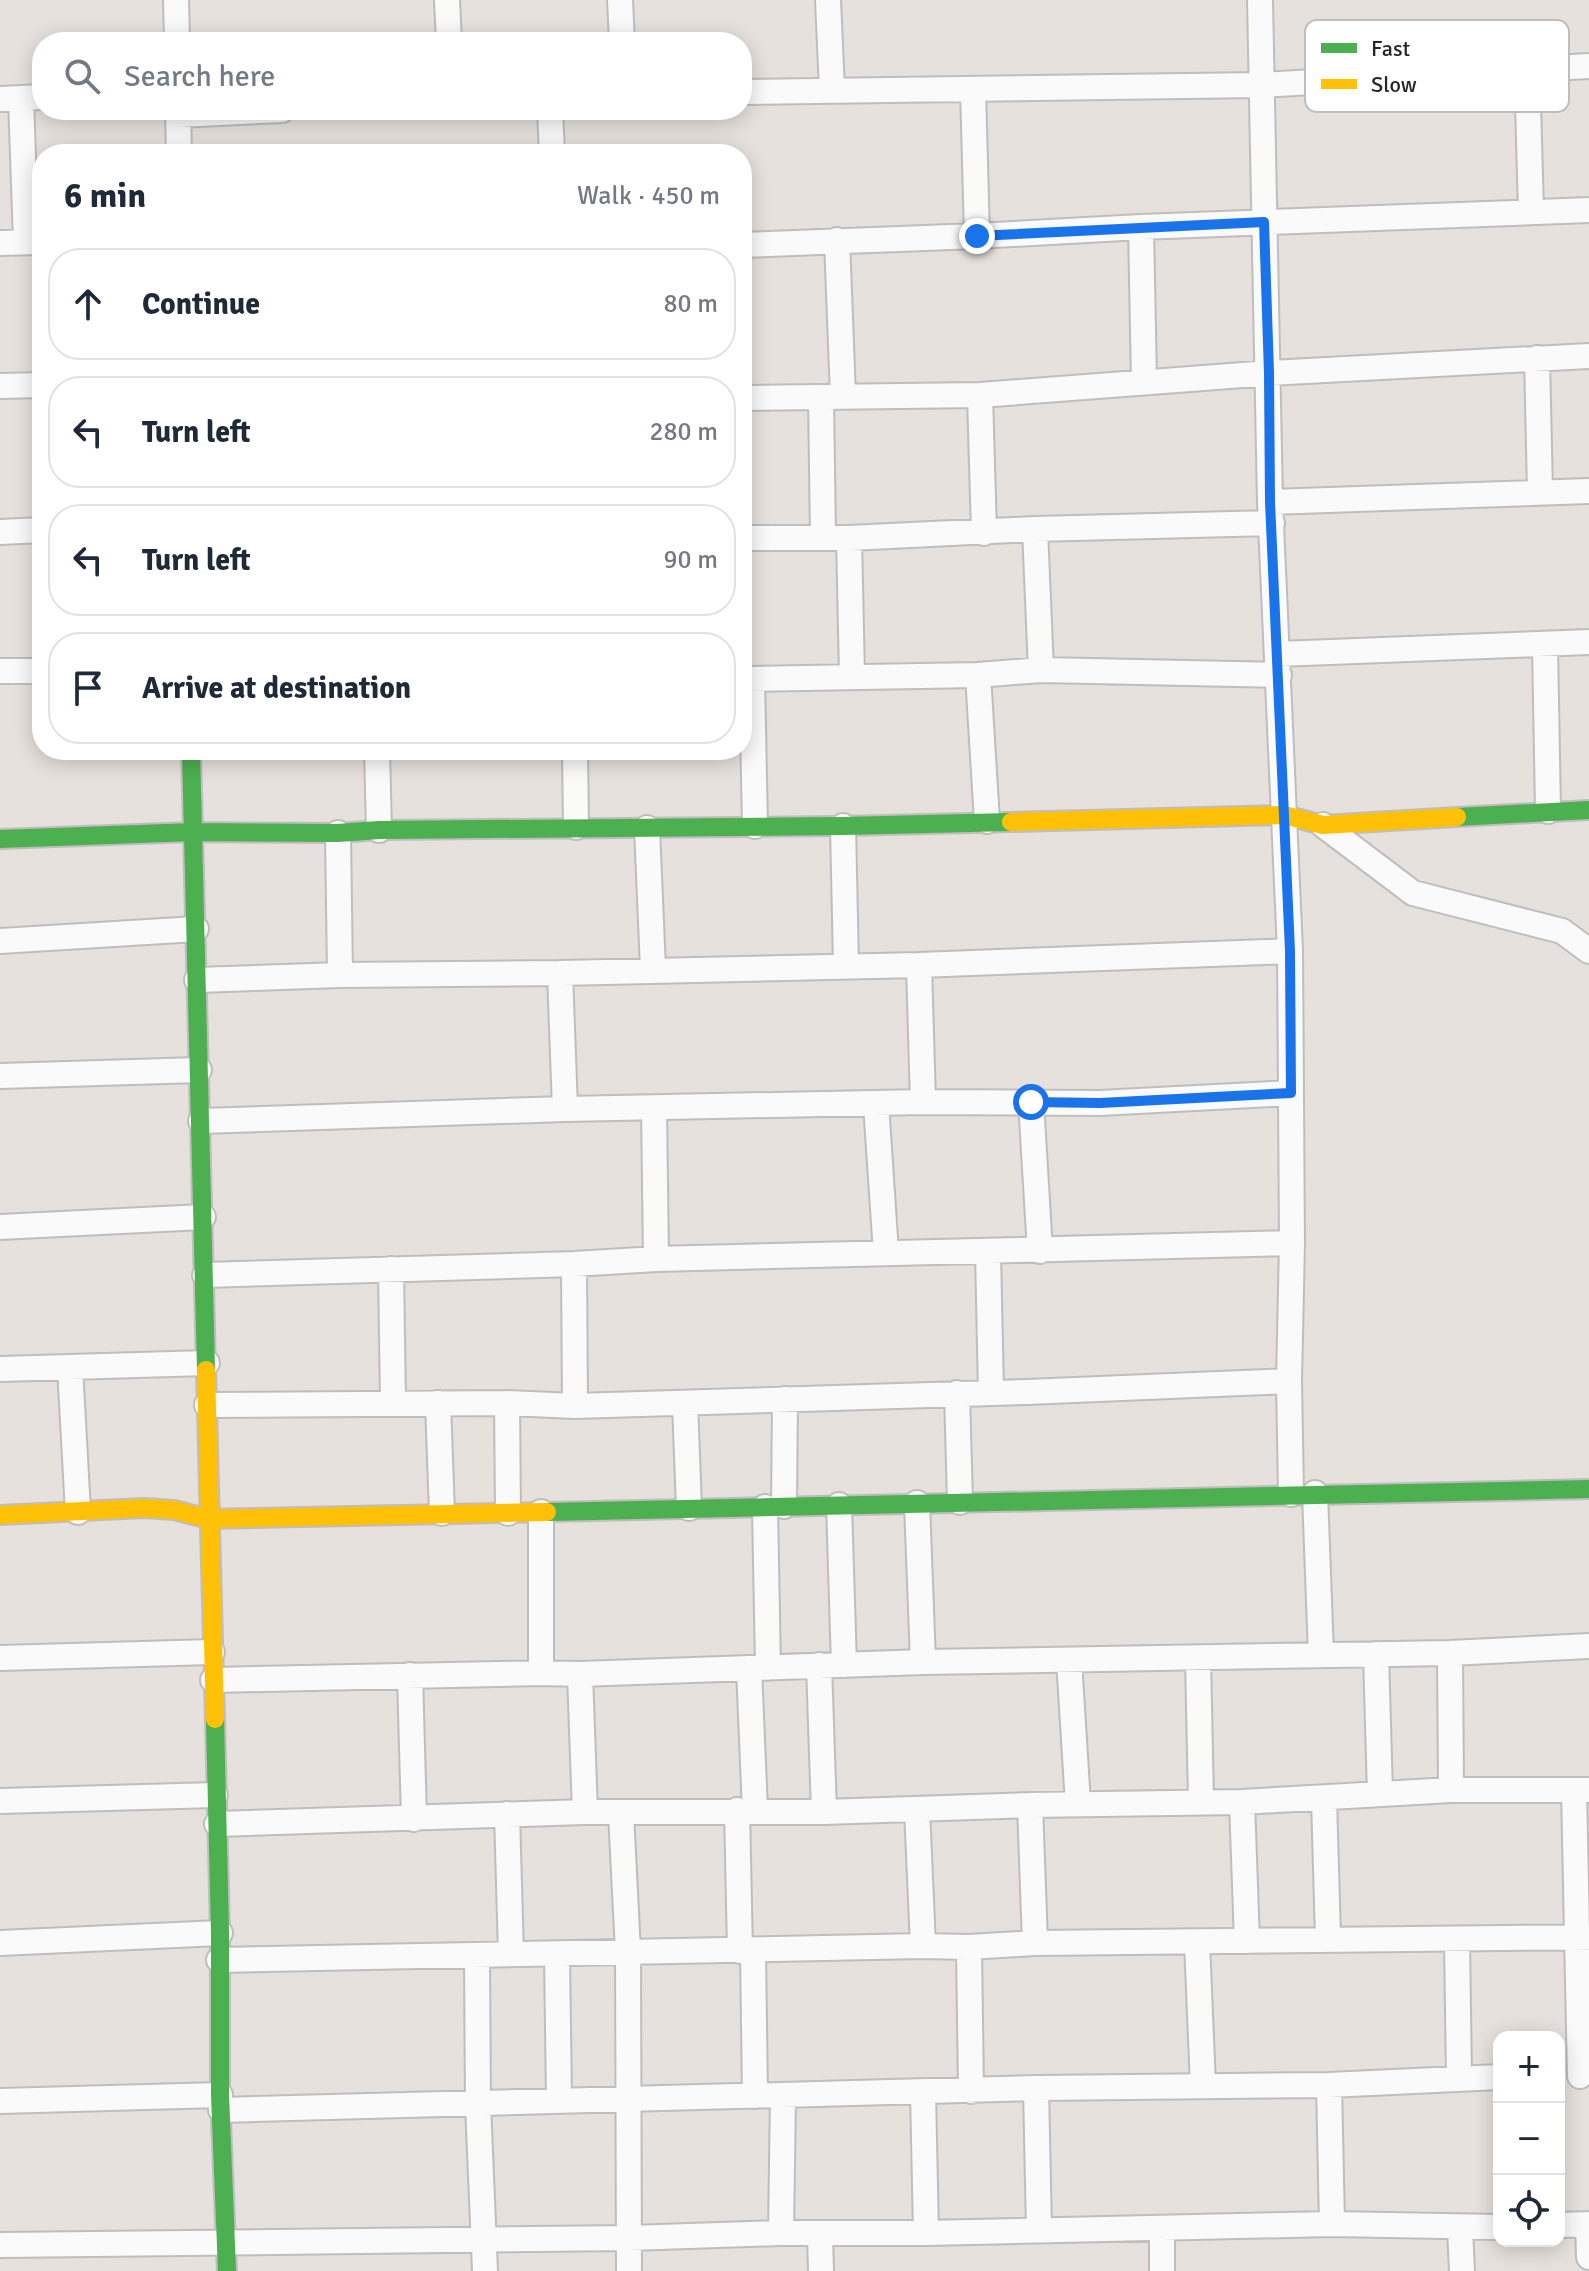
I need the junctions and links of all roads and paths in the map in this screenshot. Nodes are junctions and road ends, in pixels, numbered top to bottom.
1 (176, 0) edge
2 (447, 0) edge
3 (620, 0) edge
4 (828, 0) edge
5 (1260, 0) edge
6 (177, 32) edge
7 (449, 32) edge
8 (622, 32) edge
9 (1589, 66) edge
10 (1569, 67) edge
11 (1305, 82) edge
12 (1261, 85) junction
13 (973, 89) junction
14 (832, 90) junction
15 (752, 92) edge
16 (21, 98) edge
17 (1528, 112) edge
18 (178, 120) edge
19 (550, 120) edge
20 (179, 144) edge
21 (552, 144) edge
22 (1589, 210) edge
23 (1531, 212) junction
24 (32, 220) edge
25 (1264, 222) junction
26 (1141, 227) junction
27 (977, 236) junction
28 (837, 240) junction
29 (32, 242) edge
30 (0, 243) edge
31 (752, 244) edge
32 (1589, 356) edge
33 (1537, 358) junction
34 (1269, 373) junction
35 (1144, 381) junction
36 (32, 385) edge
37 (0, 386) edge
38 (980, 395) junction
39 (832, 396) junction
40 (752, 398) edge
41 (1589, 491) edge
42 (1540, 492) junction
43 (1271, 513) junction
44 (1035, 529) junction
45 (32, 530) edge
46 (0, 532) edge
47 (984, 533) junction
48 (823, 537) junction
49 (752, 538) edge
50 (849, 538) junction
51 (1589, 642) edge
52 (1545, 645) junction
53 (1279, 665) junction
54 (1041, 670) junction
55 (0, 671) edge
56 (32, 671) edge
57 (978, 675) junction
58 (852, 676) junction
59 (752, 679) edge
60 (191, 760) edge
61 (377, 760) edge
62 (575, 760) edge
63 (751, 760) edge
64 (1589, 810) edge
65 (1548, 811) junction
66 (1284, 815) junction
67 (987, 821) junction
68 (1323, 825) junction
69 (755, 826) junction
70 (843, 826) junction
71 (576, 827) junction
72 (647, 828) junction
73 (379, 830) junction
74 (193, 832) junction
75 (338, 833) junction
76 (0, 839) edge
77 (196, 929) junction
78 (0, 941) edge
79 (1290, 951) junction
80 (1589, 951) edge
81 (846, 965) junction
82 (919, 965) junction
83 (653, 969) junction
84 (560, 973) junction
85 (340, 975) junction
86 (197, 980) junction
87 (199, 1070) junction
88 (0, 1076) edge
89 (1291, 1093) junction
90 (923, 1102) junction
91 (1031, 1102) junction
92 (876, 1104) junction
93 (654, 1108) junction
94 (565, 1109) junction
95 (201, 1121) junction
96 (203, 1217) junction
97 (0, 1227) edge
98 (1292, 1243) junction
99 (1040, 1251) junction
100 (988, 1252) junction
101 (886, 1253) junction
102 (656, 1259) junction
103 (574, 1264) junction
104 (391, 1269) junction
105 (205, 1275) junction
106 (207, 1363) junction
107 (70, 1367) junction
108 (0, 1369) edge
109 (1289, 1381) junction
110 (957, 1393) junction
111 (991, 1393) junction
112 (785, 1399) junction
113 (393, 1403) junction
114 (438, 1403) junction
115 (507, 1403) junction
116 (685, 1403) junction
117 (207, 1405) junction
118 (575, 1406) junction
119 (1589, 1489) edge
120 (1303, 1494) junction
121 (960, 1502) junction
122 (917, 1503) junction
123 (839, 1505) junction
124 (774, 1506) junction
125 (689, 1508) junction
126 (78, 1512) junction
127 (541, 1512) junction
128 (442, 1513) junction
129 (508, 1513) junction
130 (0, 1515) edge
131 (209, 1519) junction
132 (1589, 1646) edge
133 (212, 1652) junction
134 (1450, 1653) junction
135 (1376, 1654) junction
136 (1321, 1655) junction
137 (0, 1658) edge
138 (1198, 1658) junction
139 (1069, 1660) junction
140 (923, 1662) junction
141 (819, 1665) junction
142 (844, 1665) junction
143 (758, 1668) junction
144 (541, 1673) junction
145 (580, 1674) junction
146 (410, 1675) junction
147 (213, 1680) junction
148 (1451, 1790) junction
149 (1582, 1790) edge
150 (1380, 1794) junction
151 (215, 1795) junction
152 (1324, 1798) junction
153 (0, 1801) edge
154 (1201, 1801) junction
155 (1242, 1802) junction
156 (1078, 1804) junction
157 (1030, 1805) junction
158 (917, 1809) junction
159 (746, 1810) junction
160 (585, 1812) junction
161 (824, 1812) junction
162 (621, 1813) junction
163 (507, 1814) junction
164 (414, 1819) junction
165 (217, 1824) junction
166 (220, 1933) junction
167 (1583, 1937) edge
168 (1328, 1938) junction
169 (1457, 1939) junction
170 (1247, 1941) junction
171 (1197, 1942) junction
172 (0, 1943) edge
173 (1035, 1943) junction
174 (923, 1946) junction
175 (969, 1947) junction
176 (746, 1951) junction
177 (628, 1952) junction
178 (511, 1954) junction
179 (557, 1954) junction
180 (477, 1955) junction
181 (219, 1960) junction
182 (1576, 2076) edge
183 (1493, 2077) edge
184 (1459, 2078) junction
185 (1329, 2085) junction
186 (1203, 2086) junction
187 (1036, 2088) junction
188 (971, 2091) junction
189 (923, 2092) junction
190 (783, 2095) junction
191 (755, 2096) junction
192 (0, 2101) edge
193 (559, 2101) junction
194 (627, 2101) junction
195 (220, 2103) junction
196 (478, 2104) junction
197 (1332, 2224) junction
198 (1588, 2224) edge
199 (1565, 2225) edge
200 (1493, 2227) edge
201 (1162, 2228) junction
202 (1460, 2228) junction
203 (1039, 2230) junction
204 (781, 2233) junction
205 (926, 2233) junction
206 (820, 2234) junction
207 (629, 2238) junction
208 (484, 2239) junction
209 (226, 2243) junction
210 (0, 2245) edge
211 (1589, 2257) edge
212 (227, 2271) edge
213 (485, 2271) edge
214 (629, 2271) edge
215 (821, 2271) edge
216 (1162, 2271) edge
217 (1462, 2271) edge

1 - 6 street
2 - 7 street
3 - 8 street
4 - 14 street
5 - 12 street
9 - 10 street
11 - 12 street
12 - 13 street
12 - 25 street
13 - 14 street
13 - 27 street
14 - 15 street
16 - 24 street
17 - 23 street
18 - 20 street
19 - 21 street
22 - 23 street
23 - 25 street
25 - 26 street
25 - 34 street
26 - 27 street
26 - 35 street
27 - 28 street
28 - 31 street
28 - 39 street
29 - 30 street
32 - 33 street
33 - 34 street
33 - 42 street
34 - 35 street
34 - 43 street
35 - 38 street
36 - 37 street
38 - 39 street
38 - 47 street
39 - 40 street
39 - 48 street
41 - 42 street
42 - 43 street
43 - 44 street
43 - 53 street
44 - 47 street
44 - 54 street
45 - 46 street
47 - 50 street
48 - 49 street
48 - 50 street
50 - 58 street
51 - 52 street
52 - 53 street
52 - 65 street
53 - 54 street
53 - 66 street
54 - 57 street
55 - 56 street
57 - 58 street
57 - 67 street
58 - 59 street
60 - 74 street
61 - 73 street
62 - 71 street
63 - 69 street
64 - 65 street
65 - 68 street
66 - 67 street
66 - 68 street
66 - 79 street
67 - 70 street
68 - 80 street
69 - 70 street
69 - 72 street
70 - 81 street
71 - 72 street
71 - 73 street
72 - 83 street
73 - 75 street
74 - 75 street
74 - 76 street
74 - 77 street
75 - 85 street
77 - 78 street
77 - 86 street
79 - 82 street
79 - 89 street
81 - 82 street
81 - 83 street
82 - 90 street
83 - 84 street
84 - 85 street
84 - 94 street
85 - 86 street
86 - 87 street
87 - 88 street
87 - 95 street
89 - 91 street
89 - 98 street
90 - 91 street
90 - 92 street
91 - 99 street
92 - 93 street
92 - 101 street
93 - 94 street
93 - 102 street
94 - 95 street
95 - 96 street
96 - 97 street
96 - 105 street
98 - 99 street
98 - 109 street
99 - 100 street
100 - 101 street
100 - 111 street
101 - 102 street
102 - 103 street
103 - 104 street
103 - 118 street
104 - 105 street
104 - 113 street
105 - 106 street
106 - 107 street
106 - 117 street
107 - 108 street
107 - 126 street
109 - 111 street
109 - 120 street
110 - 111 street
110 - 112 street
110 - 121 street
112 - 116 street
112 - 124 street
113 - 114 street
113 - 117 street
114 - 115 street
114 - 128 street
115 - 118 street
115 - 129 street
116 - 118 street
116 - 125 street
117 - 131 street
119 - 120 street
120 - 121 street
120 - 136 street
121 - 122 street
122 - 123 street
122 - 140 street
123 - 124 street
123 - 142 street
124 - 125 street
124 - 143 street
125 - 127 street
126 - 130 street
126 - 131 street
127 - 129 street
127 - 144 street
128 - 129 street
128 - 131 street
131 - 133 street
132 - 134 street
133 - 137 street
133 - 147 street
134 - 135 street
134 - 148 street
135 - 136 street
135 - 150 street
136 - 138 street
138 - 139 street
138 - 154 street
139 - 140 street
139 - 156 street
140 - 142 street
141 - 142 street
141 - 143 street
141 - 161 street
143 - 145 street
143 - 159 street
144 - 145 street
144 - 146 street
145 - 160 street
146 - 147 street
146 - 164 street
147 - 151 street
148 - 149 street
148 - 150 street
149 - 167 street
150 - 152 street
151 - 153 street
151 - 165 street
152 - 155 street
152 - 168 street
154 - 155 street
154 - 156 street
155 - 170 street
156 - 157 street
157 - 158 street
157 - 173 street
158 - 161 street
158 - 174 street
159 - 161 street
159 - 162 street
159 - 176 street
160 - 162 street
160 - 163 street
162 - 177 street
163 - 164 street
163 - 178 street
164 - 165 street
165 - 166 street
166 - 172 street
166 - 181 street
167 - 169 street
167 - 182 street
168 - 169 street
168 - 170 street
169 - 184 street
170 - 171 street
171 - 173 street
171 - 186 street
173 - 175 street
174 - 175 street
174 - 176 street
175 - 188 street
176 - 177 street
176 - 191 street
177 - 179 street
177 - 194 street
178 - 179 street
178 - 180 street
179 - 193 street
180 - 181 street
180 - 196 street
181 - 195 street
183 - 184 street
184 - 185 street
185 - 186 street
185 - 197 street
186 - 187 street
187 - 188 street
187 - 203 street
188 - 189 street
189 - 190 street
189 - 205 street
190 - 191 street
190 - 204 street
191 - 194 street
192 - 195 street
193 - 194 street
193 - 196 street
194 - 207 street
195 - 196 street
195 - 209 street
196 - 208 street
197 - 201 street
197 - 202 street
198 - 199 street
198 - 211 street
200 - 202 street
201 - 203 street
201 - 216 street
202 - 217 street
203 - 205 street
204 - 206 street
204 - 207 street
205 - 206 street
206 - 215 street
207 - 208 street
207 - 214 street
208 - 209 street
208 - 213 street
209 - 210 street
209 - 212 street

